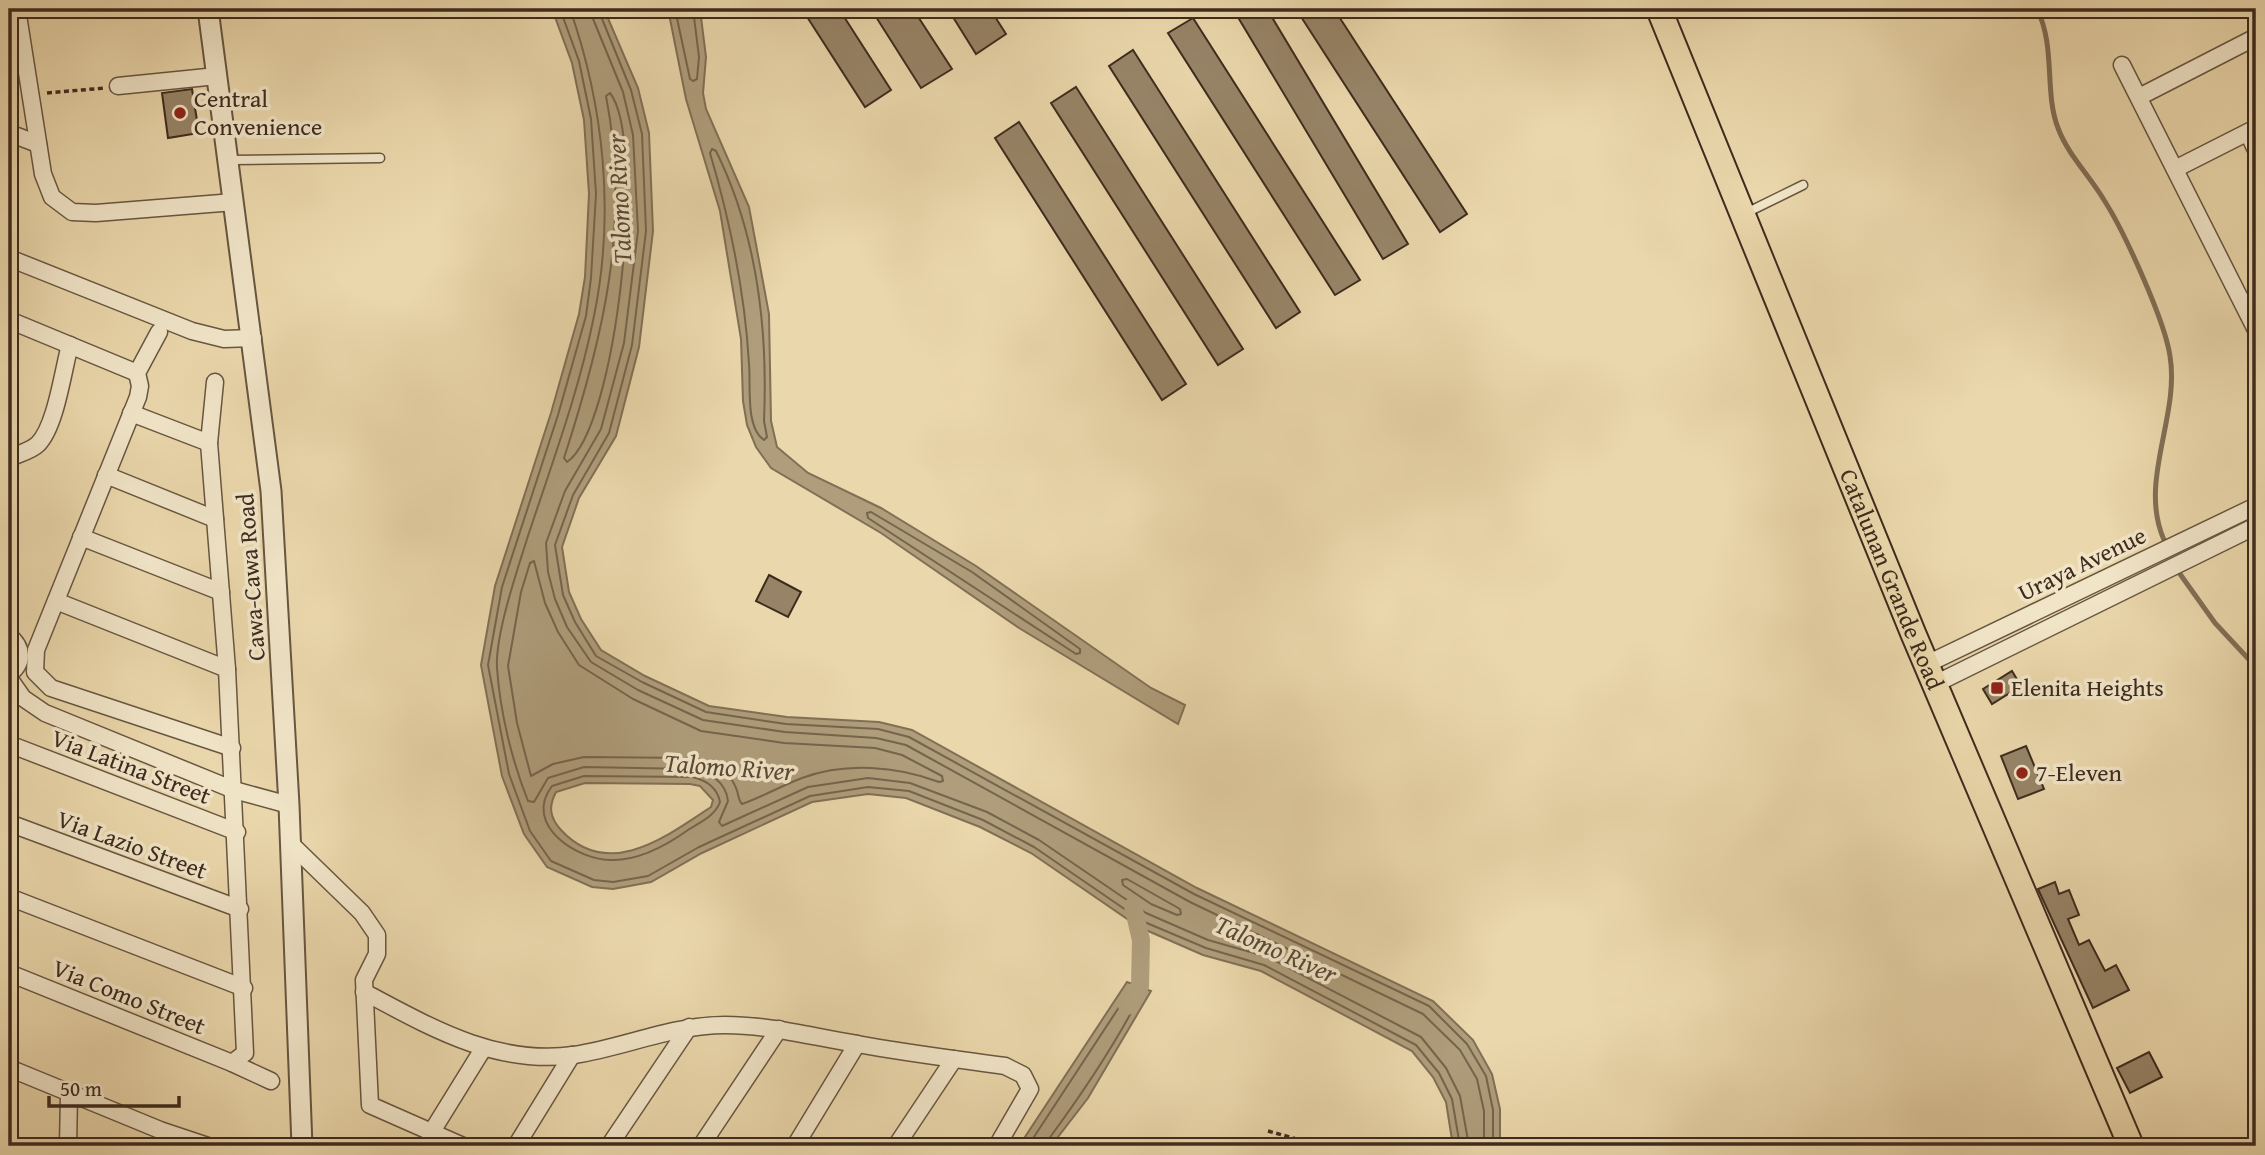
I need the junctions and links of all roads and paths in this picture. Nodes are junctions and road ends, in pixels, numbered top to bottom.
1 (17, 9) edge
2 (208, 9) edge
3 (1659, 9) edge
4 (2256, 37) edge
5 (2122, 65) dead end
6 (218, 76) junction
7 (118, 86) joint
8 (31, 95) junction
9 (2139, 97) junction
10 (2252, 131) edge
11 (9, 133) edge
12 (38, 144) junction
13 (2256, 150) edge
14 (380, 158) dead end
15 (229, 160) junction
16 (2175, 169) junction
17 (1803, 185) dead end
18 (234, 202) junction
19 (1742, 214) junction
20 (9, 258) edge
21 (9, 320) edge
22 (2256, 330) edge
23 (159, 332) dead end
24 (253, 338) junction
25 (70, 345) junction
26 (138, 373) junction
27 (215, 382) dead end
28 (131, 413) junction
29 (209, 443) junction
30 (9, 458) edge
31 (106, 475) junction
32 (2256, 506) edge
33 (215, 519) junction
34 (2256, 526) edge
35 (2205, 530) junction
36 (81, 537) junction
37 (2214, 547) junction
38 (2100, 581) junction
39 (221, 592) junction
40 (2109, 599) junction
41 (56, 601) junction
42 (1995, 631) junction
43 (9, 636) edge
44 (2005, 650) junction
45 (227, 669) junction
46 (1931, 674) junction
47 (9, 676) edge
48 (9, 744) edge
49 (232, 748) junction
50 (234, 790) junction
51 (289, 806) junction
52 (9, 823) edge
53 (237, 832) junction
54 (291, 844) junction
55 (9, 897) edge
56 (240, 909) junction
57 (9, 973) edge
58 (244, 988) junction
59 (364, 992) junction
60 (689, 1027) junction
61 (779, 1029) junction
62 (857, 1044) junction
63 (483, 1049) junction
64 (572, 1055) junction
65 (954, 1059) junction
66 (236, 1061) junction
67 (9, 1068) edge
68 (271, 1081) dead end
69 (69, 1094) junction
70 (1268, 1131) dead end
71 (432, 1133) junction
72 (160, 1138) edge
73 (68, 1146) edge
74 (208, 1146) edge
75 (302, 1146) edge
76 (463, 1146) edge
77 (516, 1146) edge
78 (609, 1146) edge
79 (701, 1146) edge
80 (796, 1146) edge
81 (896, 1146) edge
82 (997, 1146) edge
83 (1322, 1146) edge
84 (2131, 1146) edge

1 - 8 street
2 - 6 street, Cawa-Cawa Road
3 - 19 main road, Catalunan Grande Road
4 - 9 street
5 - 9 street
6 - 7 street
6 - 15 street, Cawa-Cawa Road
7 - 8 path
8 - 12 street
9 - 16 street
10 - 13 street
10 - 16 street
11 - 12 street
12 - 18 street
14 - 15 lane
15 - 18 street, Cawa-Cawa Road
16 - 22 street
17 - 19 lane
18 - 24 street, Cawa-Cawa Road
19 - 46 main road, Catalunan Grande Road
20 - 24 street
21 - 25 street
23 - 26 street
24 - 51 street, Cawa-Cawa Road
25 - 26 street
25 - 30 street
26 - 28 street
27 - 29 street
28 - 29 street
28 - 31 street
29 - 33 street
31 - 33 street
31 - 36 street
32 - 35 street, Uraya Avenue
33 - 39 street
34 - 37 street, Uraya Avenue
35 - 37 street
35 - 38 street, Uraya Avenue
36 - 39 street
36 - 41 street
37 - 40 street, Uraya Avenue
38 - 40 street
38 - 42 street, Uraya Avenue
39 - 45 street
40 - 44 street, Uraya Avenue
41 - 45 street
41 - 49 street
42 - 44 street
42 - 46 street, Uraya Avenue
43 - 47 street
44 - 46 street, Uraya Avenue
45 - 49 street
46 - 84 main road, Catalunan Grande Road
47 - 50 street
48 - 53 street, Via Latina Street
49 - 50 street
50 - 51 street
50 - 53 street
51 - 54 street, Cawa-Cawa Road
52 - 56 street, Via Lazio Street
53 - 56 street
54 - 59 street
54 - 75 street, Cawa-Cawa Road
55 - 58 street
56 - 58 street
57 - 66 street, Via Como Street
58 - 66 street
59 - 63 street
59 - 71 street
60 - 61 street
60 - 64 street
60 - 78 street
61 - 62 street
61 - 79 street
62 - 65 street
62 - 80 street
63 - 64 street
63 - 71 street
64 - 77 street
65 - 81 street
65 - 82 street
66 - 68 street, Via Como Street
67 - 69 street
69 - 72 street
69 - 73 street
70 - 83 path
71 - 76 street
72 - 74 street

